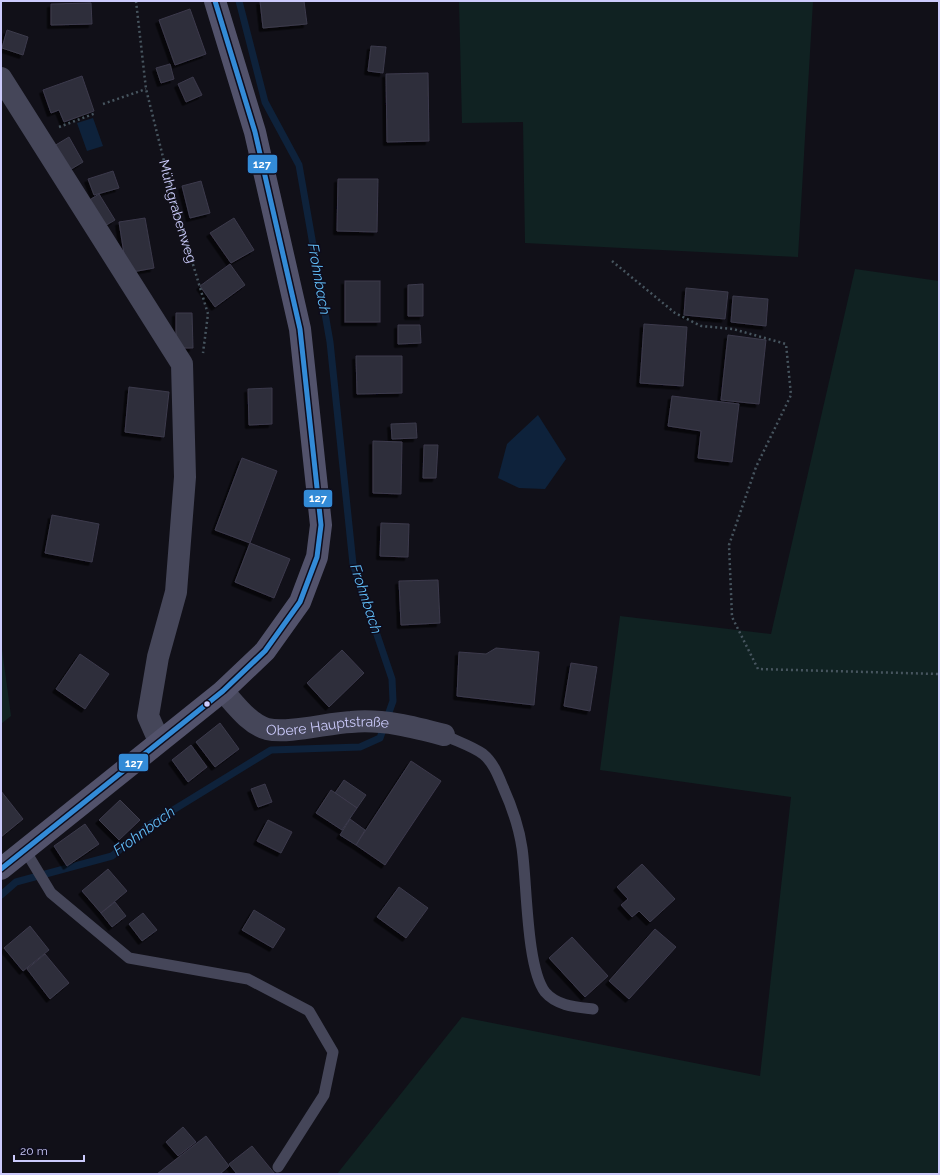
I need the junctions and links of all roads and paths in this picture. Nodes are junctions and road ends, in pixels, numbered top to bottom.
1 (136, 1) edge
2 (215, 1) edge
3 (1, 78) edge
4 (146, 89) junction
5 (103, 104) dead end
6 (96, 113) dead end
7 (39, 138) junction
8 (612, 261) dead end
9 (202, 360) dead end
10 (939, 674) edge
11 (223, 691) junction
12 (444, 735) joint
13 (160, 741) junction
14 (29, 857) junction
15 (1, 869) edge
16 (593, 1009) dead end
17 (278, 1167) dead end

1 - 4 path, Mühlgrabenweg
2 - 11 street
3 - 7 street
4 - 5 path
4 - 9 path, Mühlgrabenweg
6 - 7 path
7 - 13 street
8 - 10 path
11 - 12 street, Obere Hauptstraße
11 - 13 street
12 - 16 lane
13 - 14 street
14 - 15 street
14 - 17 lane

